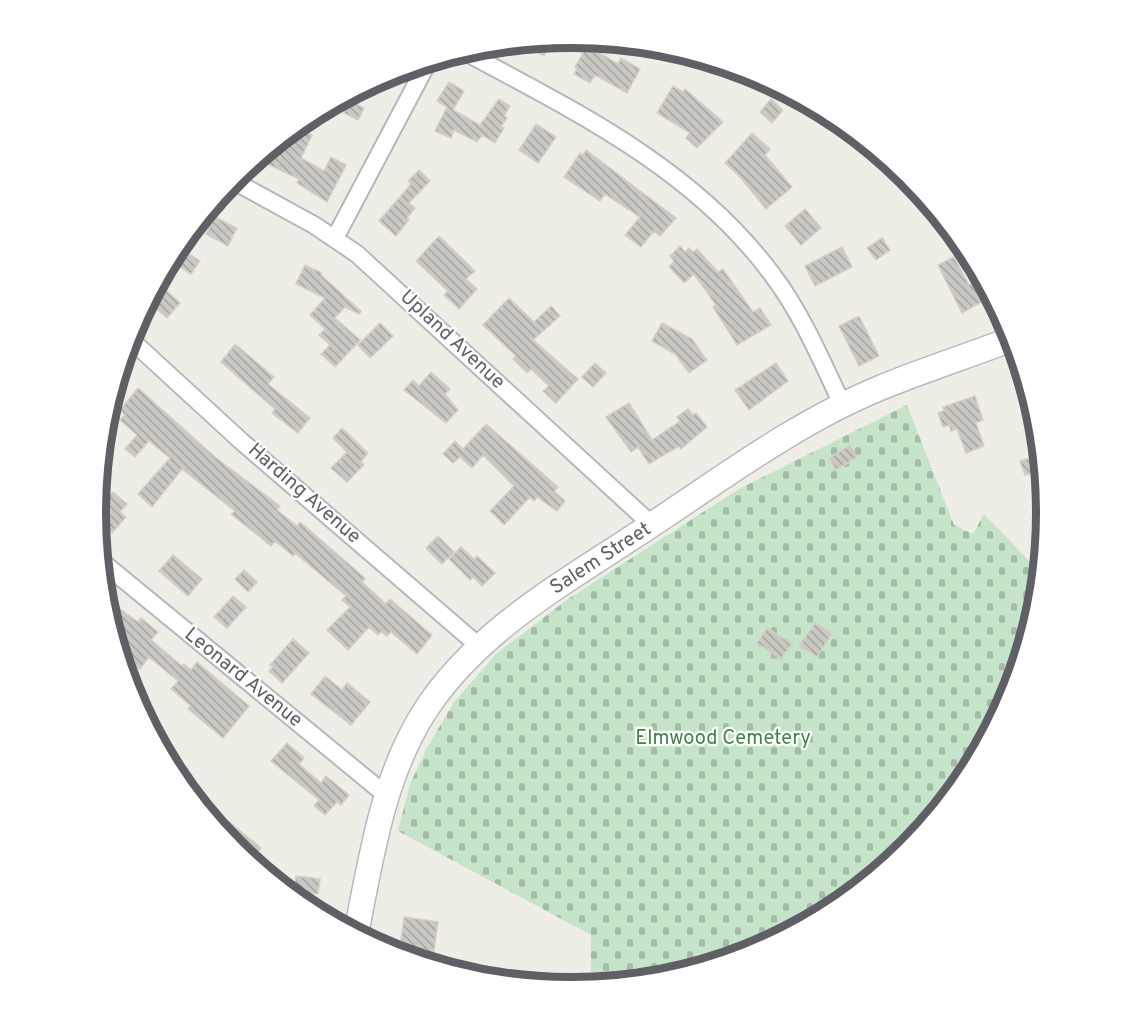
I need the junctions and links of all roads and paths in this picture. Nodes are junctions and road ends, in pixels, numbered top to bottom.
1 (476, 58) edge
2 (422, 73) edge
3 (242, 185) edge
4 (335, 238) junction
5 (1003, 342) edge
6 (138, 346) edge
7 (843, 406) junction
8 (652, 525) junction
9 (109, 568) edge
10 (480, 647) junction
11 (386, 795) junction
12 (358, 925) edge

1 - 7 street
2 - 4 street
3 - 4 street, Upland Avenue
4 - 8 street, Upland Avenue
5 - 7 main road, Salem Street
6 - 10 street, Harding Avenue
7 - 8 main road, Salem Street
8 - 10 main road, Salem Street
9 - 11 street, Leonard Avenue
10 - 11 main road, Salem Street
11 - 12 main road, Salem Street

